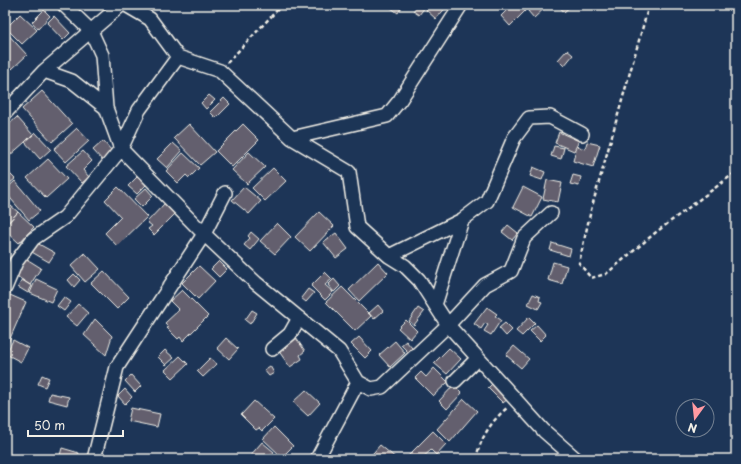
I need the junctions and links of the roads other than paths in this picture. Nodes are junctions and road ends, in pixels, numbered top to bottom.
1 (64, 5) edge
2 (121, 5) edge
3 (126, 5) edge
4 (462, 5) edge
5 (91, 31) junction
6 (178, 57) junction
7 (44, 71) junction
8 (106, 108) junction
9 (5, 112) edge
10 (582, 134) dead end
11 (292, 138) junction
12 (121, 149) junction
13 (225, 193) dead end
14 (551, 212) dead end
15 (462, 220) junction
16 (204, 234) junction
17 (389, 256) junction
18 (5, 288) edge
19 (435, 305) junction
20 (299, 318) junction
21 (448, 325) junction
22 (272, 349) dead end
23 (478, 358) junction
24 (455, 381) dead end
25 (358, 382) junction
26 (94, 459) edge
27 (317, 459) edge
28 (576, 459) edge

1 - 5 street
2 - 5 street
3 - 6 street
4 - 11 street
5 - 7 street
5 - 8 street
6 - 11 street
6 - 12 street
7 - 8 street
7 - 9 street
8 - 12 street
10 - 15 street
11 - 17 street
12 - 16 street
12 - 18 street
13 - 16 street
14 - 21 street
15 - 17 street
15 - 19 street
16 - 20 street
16 - 26 street
17 - 19 street
19 - 21 street
20 - 22 street
20 - 25 street
21 - 23 street
21 - 25 street
23 - 24 street
23 - 28 street
25 - 27 street

